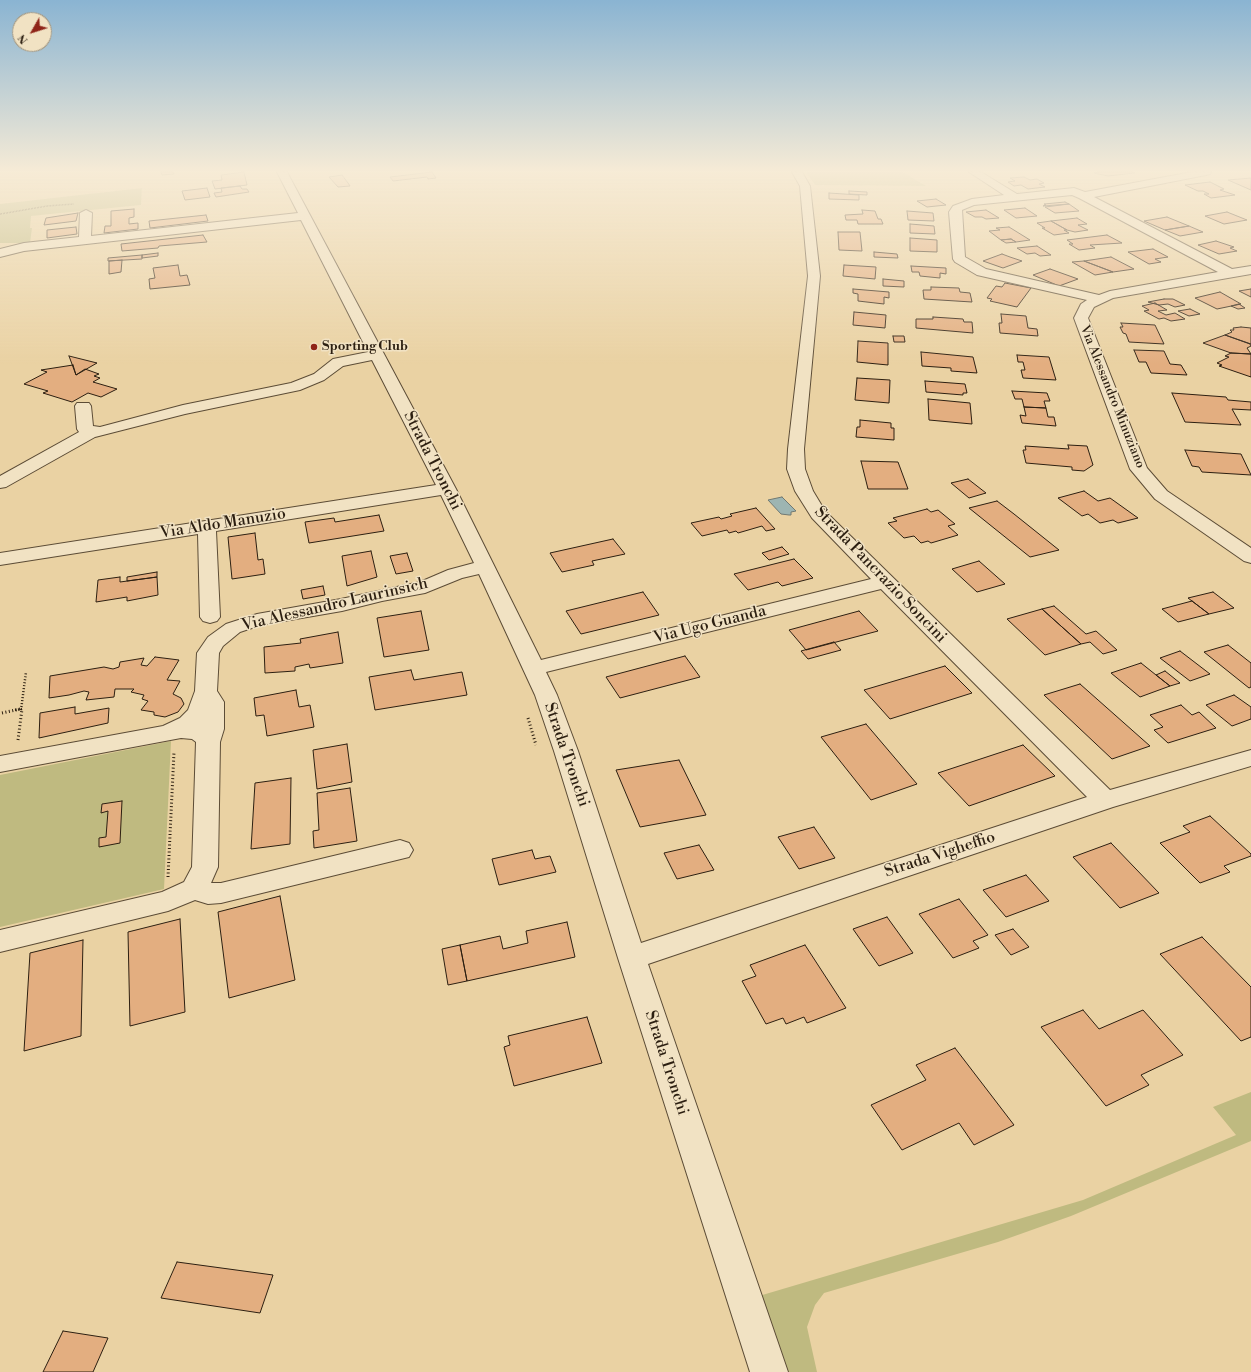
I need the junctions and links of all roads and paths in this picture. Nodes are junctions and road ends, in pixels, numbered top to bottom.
1 (85, 236) edge
2 (121, 236) edge
3 (315, 236) edge
4 (810, 236) edge
5 (957, 236) edge
6 (1159, 236) edge
7 (85, 240) junction
8 (0, 245) edge
9 (24, 247) junction
10 (0, 253) edge
11 (1251, 270) edge
12 (1231, 274) junction
13 (1101, 299) junction
14 (376, 356) junction
15 (83, 406) dead end
16 (92, 432) junction
17 (0, 483) edge
18 (447, 489) junction
19 (207, 527) junction
20 (1248, 552) edge
21 (0, 559) edge
22 (485, 566) junction
23 (885, 582) junction
24 (210, 617) dead end
25 (534, 668) junction
26 (26, 672) dead end
27 (206, 691) junction
28 (22, 709) junction
29 (2, 713) dead end
30 (528, 717) dead end
31 (18, 740) dead end
32 (171, 740) junction
33 (208, 742) junction
34 (536, 745) dead end
35 (1251, 758) edge
36 (0, 764) edge
37 (1105, 800) junction
38 (400, 850) dead end
39 (167, 883) dead end
40 (192, 889) junction
41 (0, 941) edge
42 (632, 958) junction
43 (768, 1372) edge

1 - 7 street
2 - 7 street
3 - 14 street, Strada Tronchi
4 - 23 street, Strada Pancrazio Soncini
5 - 13 street
6 - 12 street
7 - 9 street
8 - 9 street
9 - 10 street
11 - 12 street, Via Alessandro Minuziano
12 - 13 street, Via Alessandro Minuziano
13 - 20 street, Via Alessandro Minuziano
14 - 16 street
14 - 18 street, Strada Tronchi
15 - 16 street
16 - 17 street
18 - 19 street, Via Aldo Manuzio
18 - 22 street, Strada Tronchi
19 - 21 street, Via Aldo Manuzio
19 - 24 street
22 - 25 street, Strada Tronchi
22 - 27 street, Via Alessandro Laurinsich
23 - 25 street, Via Ugo Guanda
23 - 37 street, Strada Pancrazio Soncini
25 - 42 street, Strada Tronchi
26 - 28 path
27 - 32 street, Via Alessandro Laurinsich
27 - 33 street, Via Alessandro Laurinsich
28 - 29 path
28 - 31 path
30 - 34 path
32 - 33 street, Via Alessandro Laurinsich
32 - 36 street, Via Alessandro Laurinsich
32 - 39 path
33 - 40 street, Via Alessandro Laurinsich
35 - 37 street, Strada Vigheffio
37 - 42 street, Strada Vigheffio
38 - 40 street
40 - 41 street, Via Alessandro Laurinsich
42 - 43 street, Strada Tronchi

